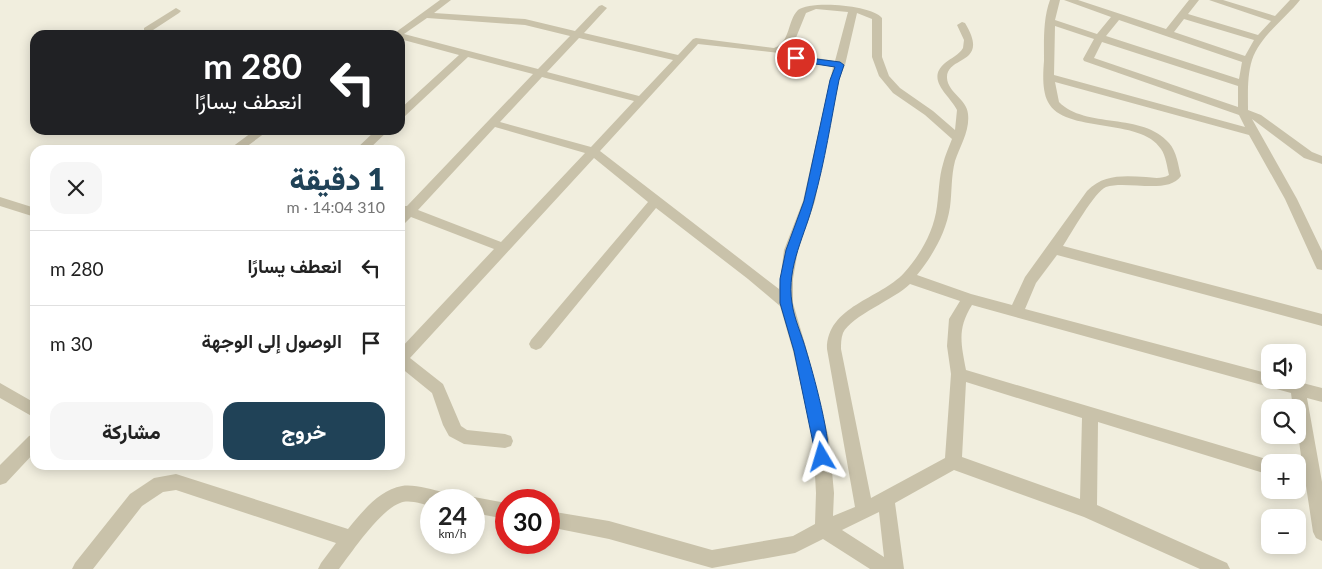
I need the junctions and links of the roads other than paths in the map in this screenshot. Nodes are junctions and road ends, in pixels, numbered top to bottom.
1 (446, 0) edge
2 (1055, 0) edge
3 (1069, 0) edge
4 (1194, 0) edge
5 (1214, 0) edge
6 (1294, 0) edge
7 (602, 8) dead end
8 (853, 8) junction
9 (176, 11) dead end
10 (425, 15) junction
11 (1181, 15) junction
12 (1116, 17) junction
13 (1278, 20) junction
14 (1051, 22) junction
15 (962, 25) dead end
16 (147, 30) edge
17 (405, 31) edge
18 (580, 34) junction
19 (1167, 34) junction
20 (1100, 37) junction
21 (405, 38) edge
22 (1260, 39) junction
23 (781, 50) junction
24 (466, 54) junction
25 (679, 58) junction
26 (1247, 60) junction
27 (840, 65) junction
28 (539, 73) junction
29 (1050, 77) junction
30 (1243, 84) junction
31 (641, 100) junction
32 (405, 110) edge
33 (1243, 111) junction
34 (492, 123) junction
35 (1253, 133) junction
36 (256, 135) edge
37 (378, 135) edge
38 (958, 138) junction
39 (242, 145) edge
40 (367, 145) edge
41 (592, 150) junction
42 (1322, 160) edge
43 (0, 201) edge
44 (655, 201) junction
45 (30, 211) edge
46 (405, 212) edge
47 (405, 215) edge
48 (505, 248) junction
49 (1054, 249) junction
50 (1322, 265) edge
51 (908, 277) junction
52 (969, 299) junction
53 (786, 303) junction
54 (1017, 311) junction
55 (1322, 320) edge
56 (536, 344) dead end
57 (405, 353) edge
58 (405, 362) edge
59 (959, 374) junction
60 (1261, 379) edge
61 (1298, 389) joint
62 (0, 390) edge
63 (1322, 395) edge
64 (30, 408) edge
65 (1090, 412) junction
66 (505, 441) dead end
67 (30, 447) edge
68 (1303, 454) edge
69 (953, 462) junction
70 (1261, 464) edge
71 (0, 477) edge
72 (1306, 481) edge
73 (420, 495) edge
74 (886, 499) junction
75 (1088, 510) junction
76 (865, 511) junction
77 (560, 521) edge
78 (824, 529) junction
79 (1322, 532) edge
80 (352, 539) junction
81 (710, 564) edge
82 (81, 569) edge
83 (327, 569) edge
84 (887, 569) edge
85 (895, 569) edge
86 (1221, 569) edge

1 - 10 street
2 - 14 street
3 - 12 street
4 - 11 street
5 - 13 street
6 - 13 street
7 - 18 street
8 - 23 street
8 - 27 street
8 - 38 street
9 - 16 street
10 - 17 street
10 - 18 street
11 - 19 street
11 - 22 street
12 - 19 street
12 - 20 street
13 - 22 street
14 - 20 street
14 - 29 street
15 - 38 street
18 - 25 street
18 - 28 street
19 - 26 street
20 - 30 street
20 - 33 street
21 - 24 street
22 - 26 street
23 - 25 street
23 - 27 street
24 - 28 street
24 - 32 street
25 - 31 street
26 - 30 street
27 - 53 street
28 - 31 street
28 - 34 street
29 - 35 street
29 - 49 street
30 - 33 street
31 - 41 street
33 - 35 street
33 - 42 street
34 - 41 street
34 - 46 street
35 - 50 street
36 - 39 street
37 - 40 street
38 - 51 street
41 - 44 street
41 - 48 street
43 - 45 street
44 - 53 street
44 - 56 street
47 - 48 street
48 - 57 street
49 - 54 street
49 - 55 street
51 - 52 street
51 - 76 street
52 - 54 street
52 - 59 street
53 - 78 street
54 - 60 street
58 - 66 street
59 - 65 street
59 - 69 street
61 - 63 street
61 - 68 street
62 - 64 street
65 - 70 street
65 - 75 street
67 - 71 street
69 - 74 street
69 - 75 street
72 - 79 street
73 - 80 street
74 - 76 street
74 - 85 street
75 - 86 street
76 - 78 street
77 - 81 street
78 - 81 street
78 - 84 street
80 - 82 street
80 - 83 street

